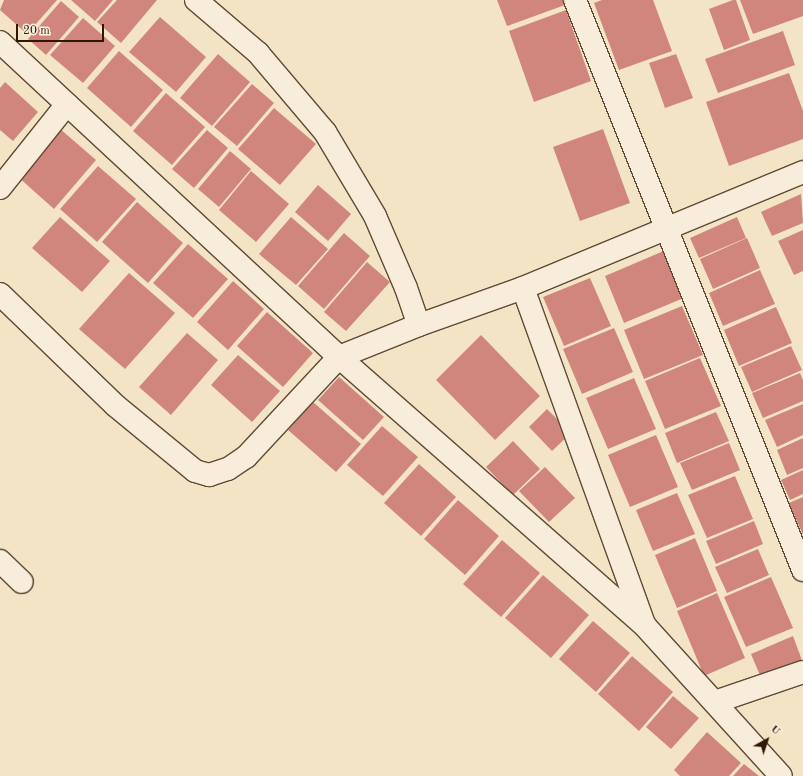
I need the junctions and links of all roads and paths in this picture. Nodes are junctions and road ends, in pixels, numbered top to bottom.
1 (196, 0) edge
2 (576, 0) edge
3 (0, 42) edge
4 (67, 104) junction
5 (803, 172) edge
6 (0, 188) edge
7 (668, 228) junction
8 (523, 288) junction
9 (0, 294) edge
10 (419, 325) junction
11 (339, 357) junction
12 (0, 561) edge
13 (803, 570) edge
14 (22, 582) dead end
15 (645, 626) junction
16 (803, 672) edge
17 (715, 702) junction
18 (781, 776) edge

1 - 10 street
2 - 7 street
3 - 4 street
4 - 6 street
4 - 11 street
5 - 7 street
7 - 8 street
7 - 13 street
8 - 10 street
8 - 15 street
9 - 11 street
10 - 11 street
11 - 15 street
12 - 14 street
15 - 17 street
16 - 17 street
17 - 18 street

